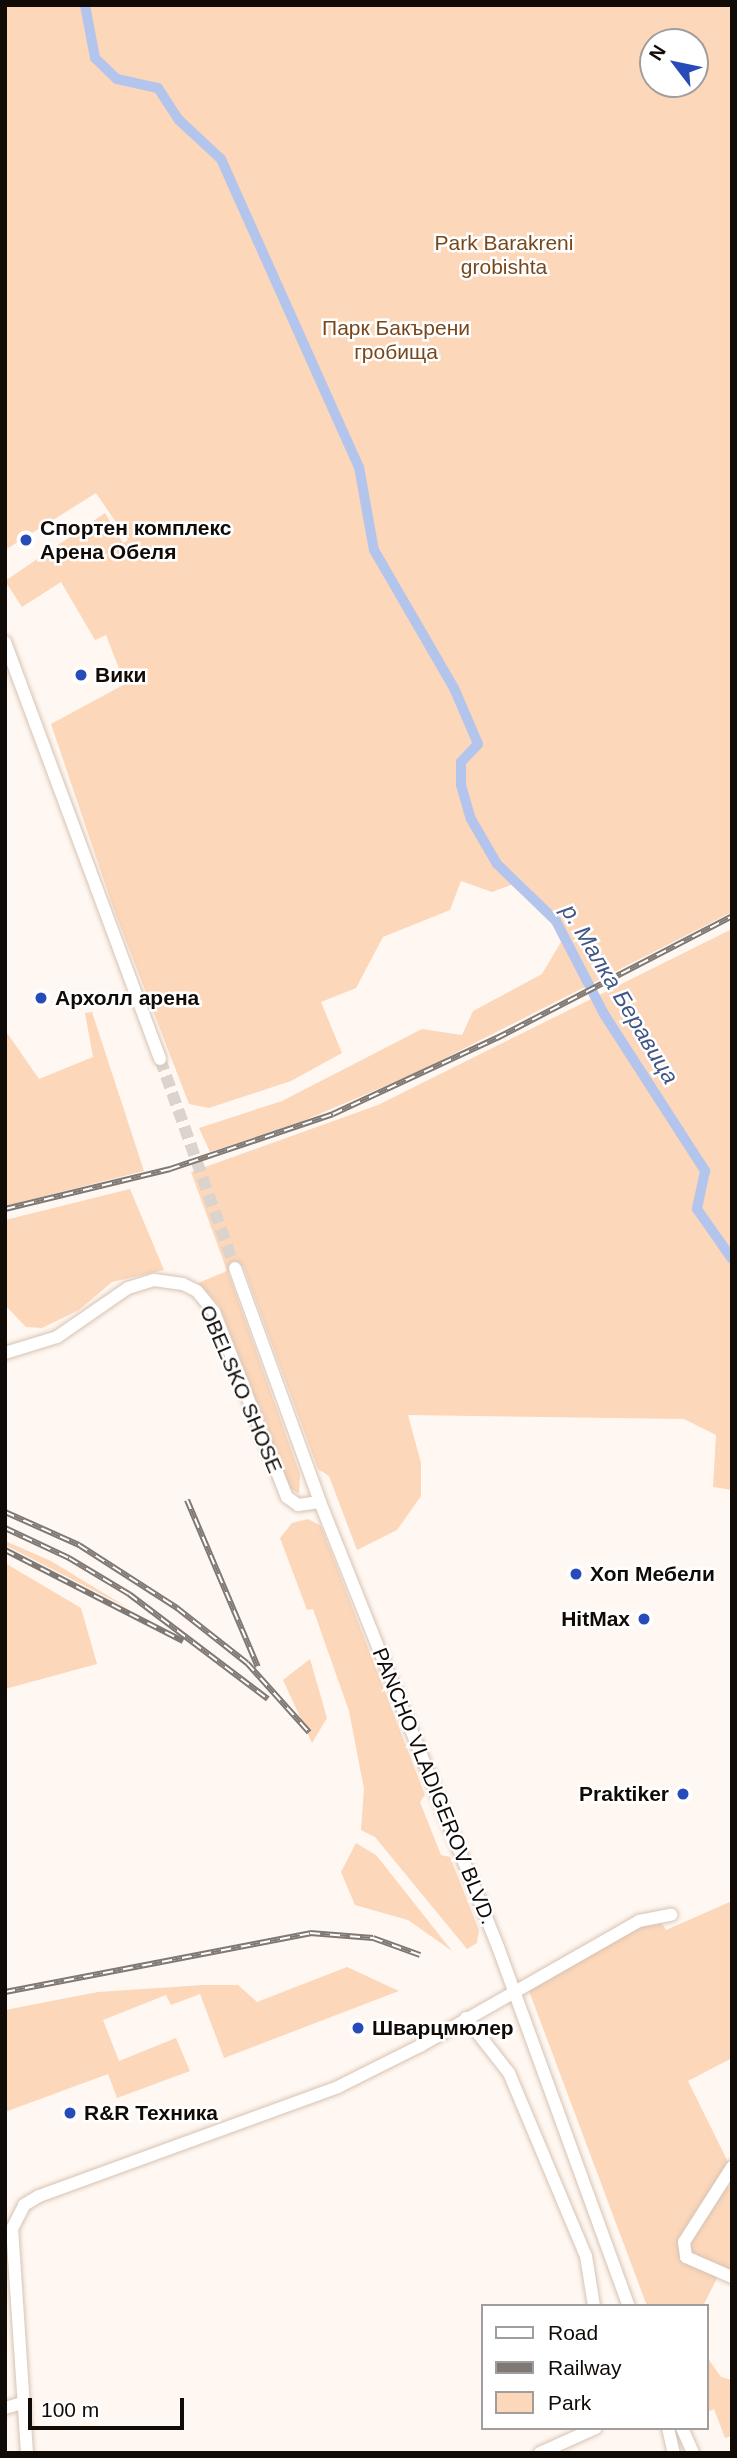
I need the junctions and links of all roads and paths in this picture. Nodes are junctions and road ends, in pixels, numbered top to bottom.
1 (5, 642) edge
2 (160, 1059) tunnel mouth
3 (235, 1268) tunnel mouth
4 (5, 1353) edge
5 (320, 1502) junction
6 (671, 1915) dead end
7 (514, 1991) junction
8 (466, 2018) junction
9 (732, 2167) edge
10 (11, 2214) edge
11 (732, 2277) edge
12 (594, 2304) edge
13 (628, 2304) edge
14 (23, 2403) junction
15 (5, 2408) edge
16 (592, 2430) edge
17 (668, 2430) edge
18 (683, 2430) edge
19 (27, 2453) edge
20 (540, 2453) edge
21 (674, 2453) edge
22 (693, 2453) edge

1 - 2 street
3 - 5 street, PANCHO VLADIGEROV BLVD.
4 - 5 street, OBELSKO SHOSE
5 - 7 street, PANCHO VLADIGEROV BLVD.
6 - 7 street
7 - 8 street
7 - 13 street, PANCHO VLADIGEROV BLVD.
8 - 10 street
8 - 12 street
9 - 11 street
10 - 14 street
14 - 15 street
14 - 19 street
16 - 20 street
17 - 21 street
18 - 22 street

